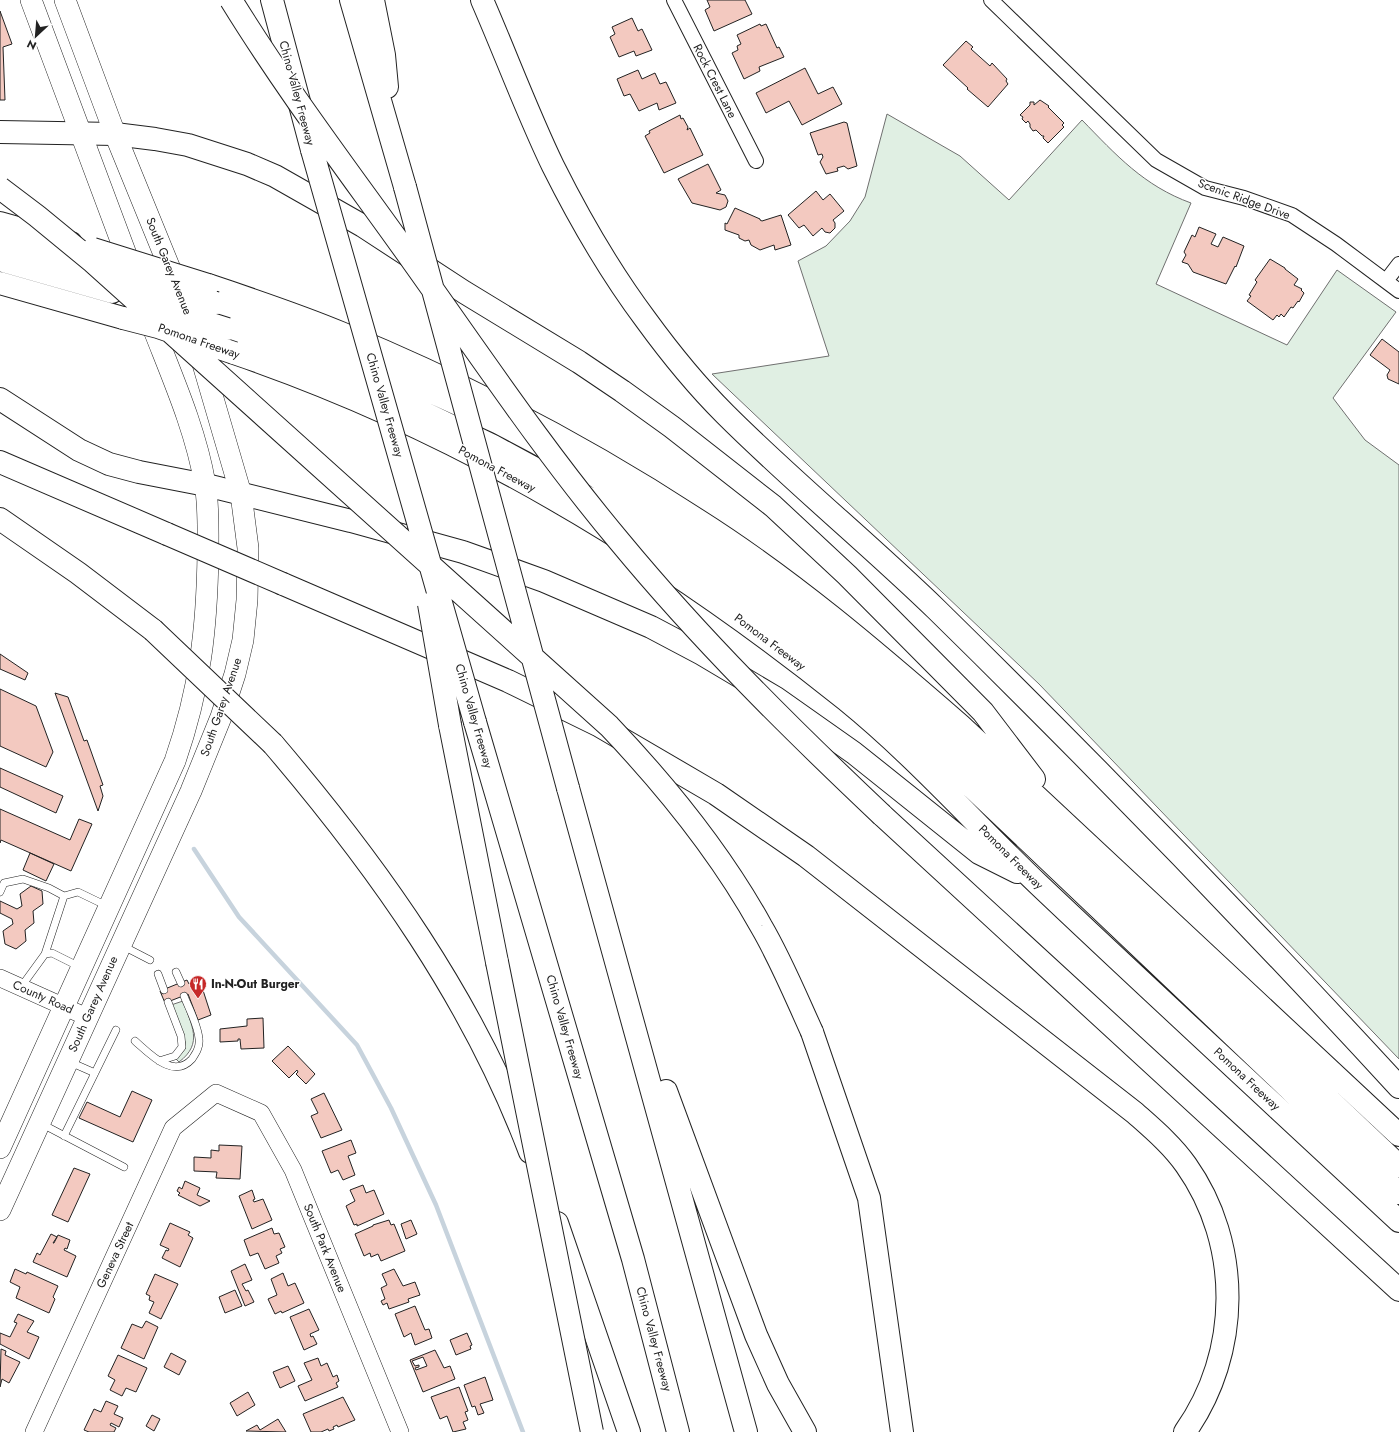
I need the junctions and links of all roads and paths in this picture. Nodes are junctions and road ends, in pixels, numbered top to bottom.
1 (31, 0) edge
2 (65, 0) edge
3 (231, 0) edge
4 (272, 0) edge
5 (351, 0) edge
6 (373, 0) edge
7 (482, 0) edge
8 (674, 0) edge
9 (991, 0) edge
10 (0, 132) edge
11 (80, 132) junction
12 (390, 132) junction
13 (115, 134) junction
14 (756, 161) dead end
15 (0, 188) edge
16 (0, 223) edge
17 (0, 240) edge
18 (0, 260) edge
19 (1399, 264) edge
20 (1386, 281) junction
21 (0, 283) edge
22 (1399, 291) edge
23 (212, 294) junction
24 (0, 399) edge
25 (0, 462) edge
26 (206, 485) junction
27 (241, 494) junction
28 (0, 519) edge
29 (418, 522) junction
30 (1064, 821) junction
31 (1035, 881) junction
32 (0, 892) edge
33 (64, 896) junction
34 (109, 907) junction
35 (611, 937) junction
36 (120, 944) junction
37 (45, 954) junction
38 (150, 960) dead end
39 (82, 968) junction
40 (176, 972) dead end
41 (158, 974) dead end
42 (0, 978) edge
43 (181, 983) dead end
44 (21, 987) junction
45 (164, 990) dead end
46 (184, 996) dead end
47 (168, 1002) dead end
48 (64, 1007) junction
49 (87, 1016) junction
50 (116, 1030) dead end
51 (135, 1041) dead end
52 (68, 1060) junction
53 (158, 1060) junction
54 (95, 1073) junction
55 (1399, 1087) edge
56 (216, 1093) joint
57 (40, 1124) junction
58 (1399, 1135) edge
59 (64, 1136) junction
60 (0, 1148) edge
61 (1399, 1166) edge
62 (124, 1167) dead end
63 (1399, 1194) edge
64 (0, 1210) edge
65 (1399, 1221) edge
66 (1399, 1290) edge
67 (609, 1376) junction
68 (34, 1432) edge
69 (400, 1432) edge
70 (592, 1432) edge
71 (623, 1432) edge
72 (629, 1432) edge
73 (678, 1432) edge
74 (746, 1432) edge
75 (805, 1432) edge
76 (902, 1432) edge
77 (1185, 1432) edge

1 - 11 main road, South Garey Avenue
2 - 13 main road, South Garey Avenue
3 - 66 highway, bridge
4 - 29 highway, Chino Valley Freeway, bridge
5 - 12 highway
6 - 12 highway
7 - 55 highway
8 - 14 street, Rock Crest Lane
9 - 20 street, Scenic Ridge Drive
10 - 11 highway
11 - 13 highway
11 - 26 main road, South Garey Avenue
12 - 35 highway, bridge
13 - 27 main road, South Garey Avenue
13 - 30 highway
15 - 76 highway, bridge
16 - 23 highway, bridge
17 - 23 highway, bridge
18 - 63 highway, bridge
19 - 20 street
20 - 22 street, Scenic Ridge Drive
21 - 31 highway, Pomona Freeway, bridge
23 - 30 highway
23 - 61 highway
24 - 26 highway
25 - 77 highway, bridge
26 - 27 highway
26 - 34 main road, South Garey Avenue
27 - 31 highway
27 - 36 main road, South Garey Avenue
28 - 67 highway, bridge
29 - 70 highway, bridge
29 - 73 highway, Chino Valley Freeway, bridge
30 - 58 highway
31 - 65 highway, Pomona Freeway
32 - 33 lane
33 - 34 lane
33 - 37 lane
34 - 39 main road, South Garey Avenue
35 - 74 highway
35 - 75 highway
36 - 38 lane
36 - 49 main road, South Garey Avenue
37 - 39 lane
37 - 44 lane
39 - 48 main road, South Garey Avenue
40 - 43 lane
41 - 45 lane
42 - 44 street, County Road
44 - 48 street, County Road
46 - 53 lane
47 - 53 lane
48 - 49 street, County Road
48 - 60 main road, South Garey Avenue
49 - 52 main road, South Garey Avenue
50 - 54 lane
51 - 53 lane
52 - 54 lane
52 - 57 main road, South Garey Avenue
54 - 59 lane
56 - 68 street, Geneva Street
56 - 69 street, South Park Avenue
57 - 59 lane
57 - 64 main road, South Garey Avenue
59 - 62 lane
67 - 71 highway
67 - 72 highway

